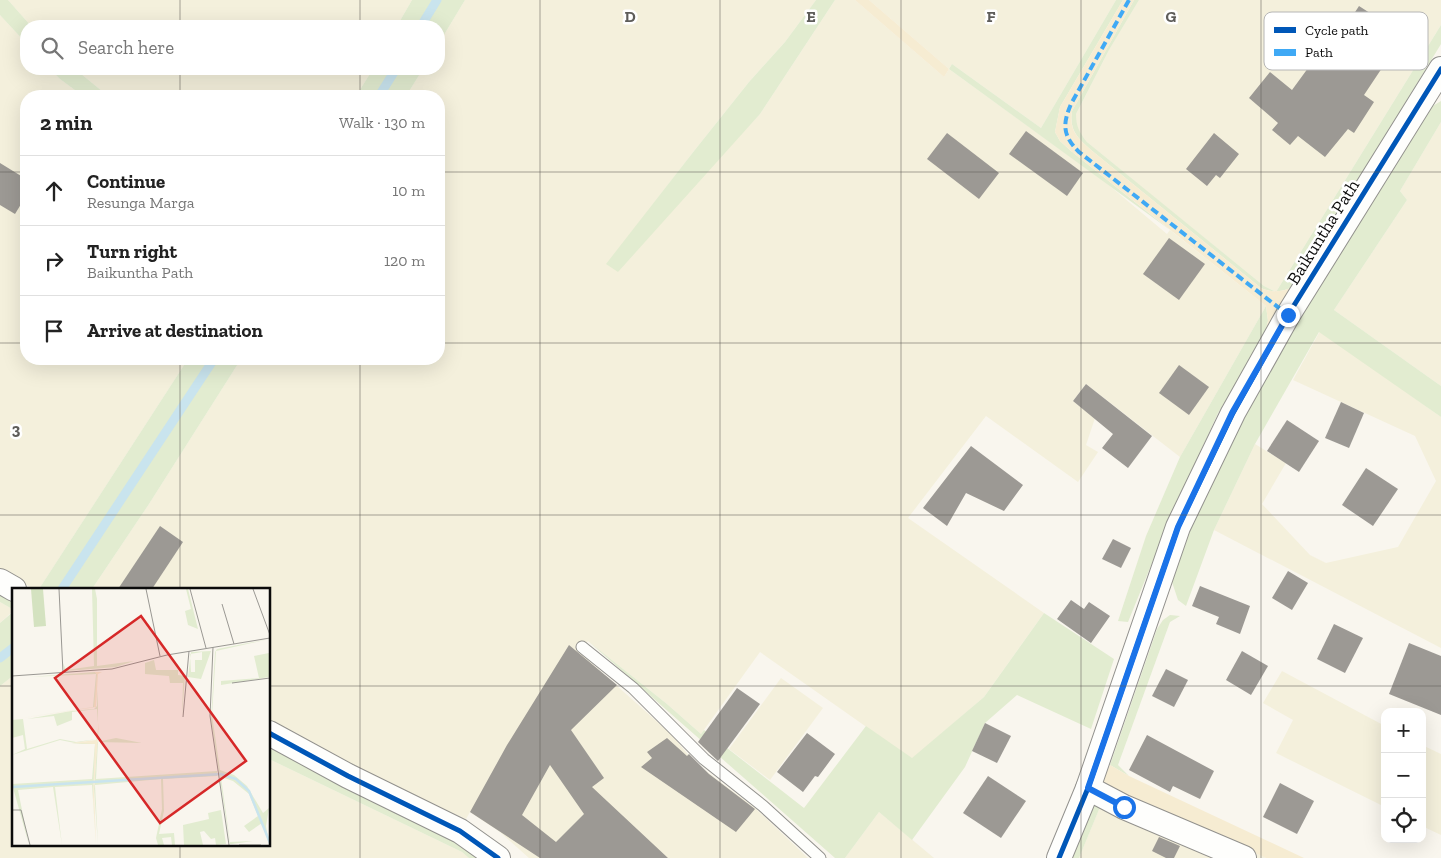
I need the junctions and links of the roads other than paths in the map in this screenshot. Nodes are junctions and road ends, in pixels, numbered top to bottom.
1 (1439, 76) edge
2 (0, 581) edge
3 (12, 588) edge
4 (582, 647) dead end
5 (270, 734) edge
6 (1088, 788) junction
7 (498, 858) edge
8 (820, 858) edge
9 (1059, 858) edge
10 (1244, 858) edge

1 - 6 street, Baikuntha Path
2 - 3 street
4 - 8 lane
5 - 7 street
6 - 9 street, Baikuntha Path
6 - 10 street

